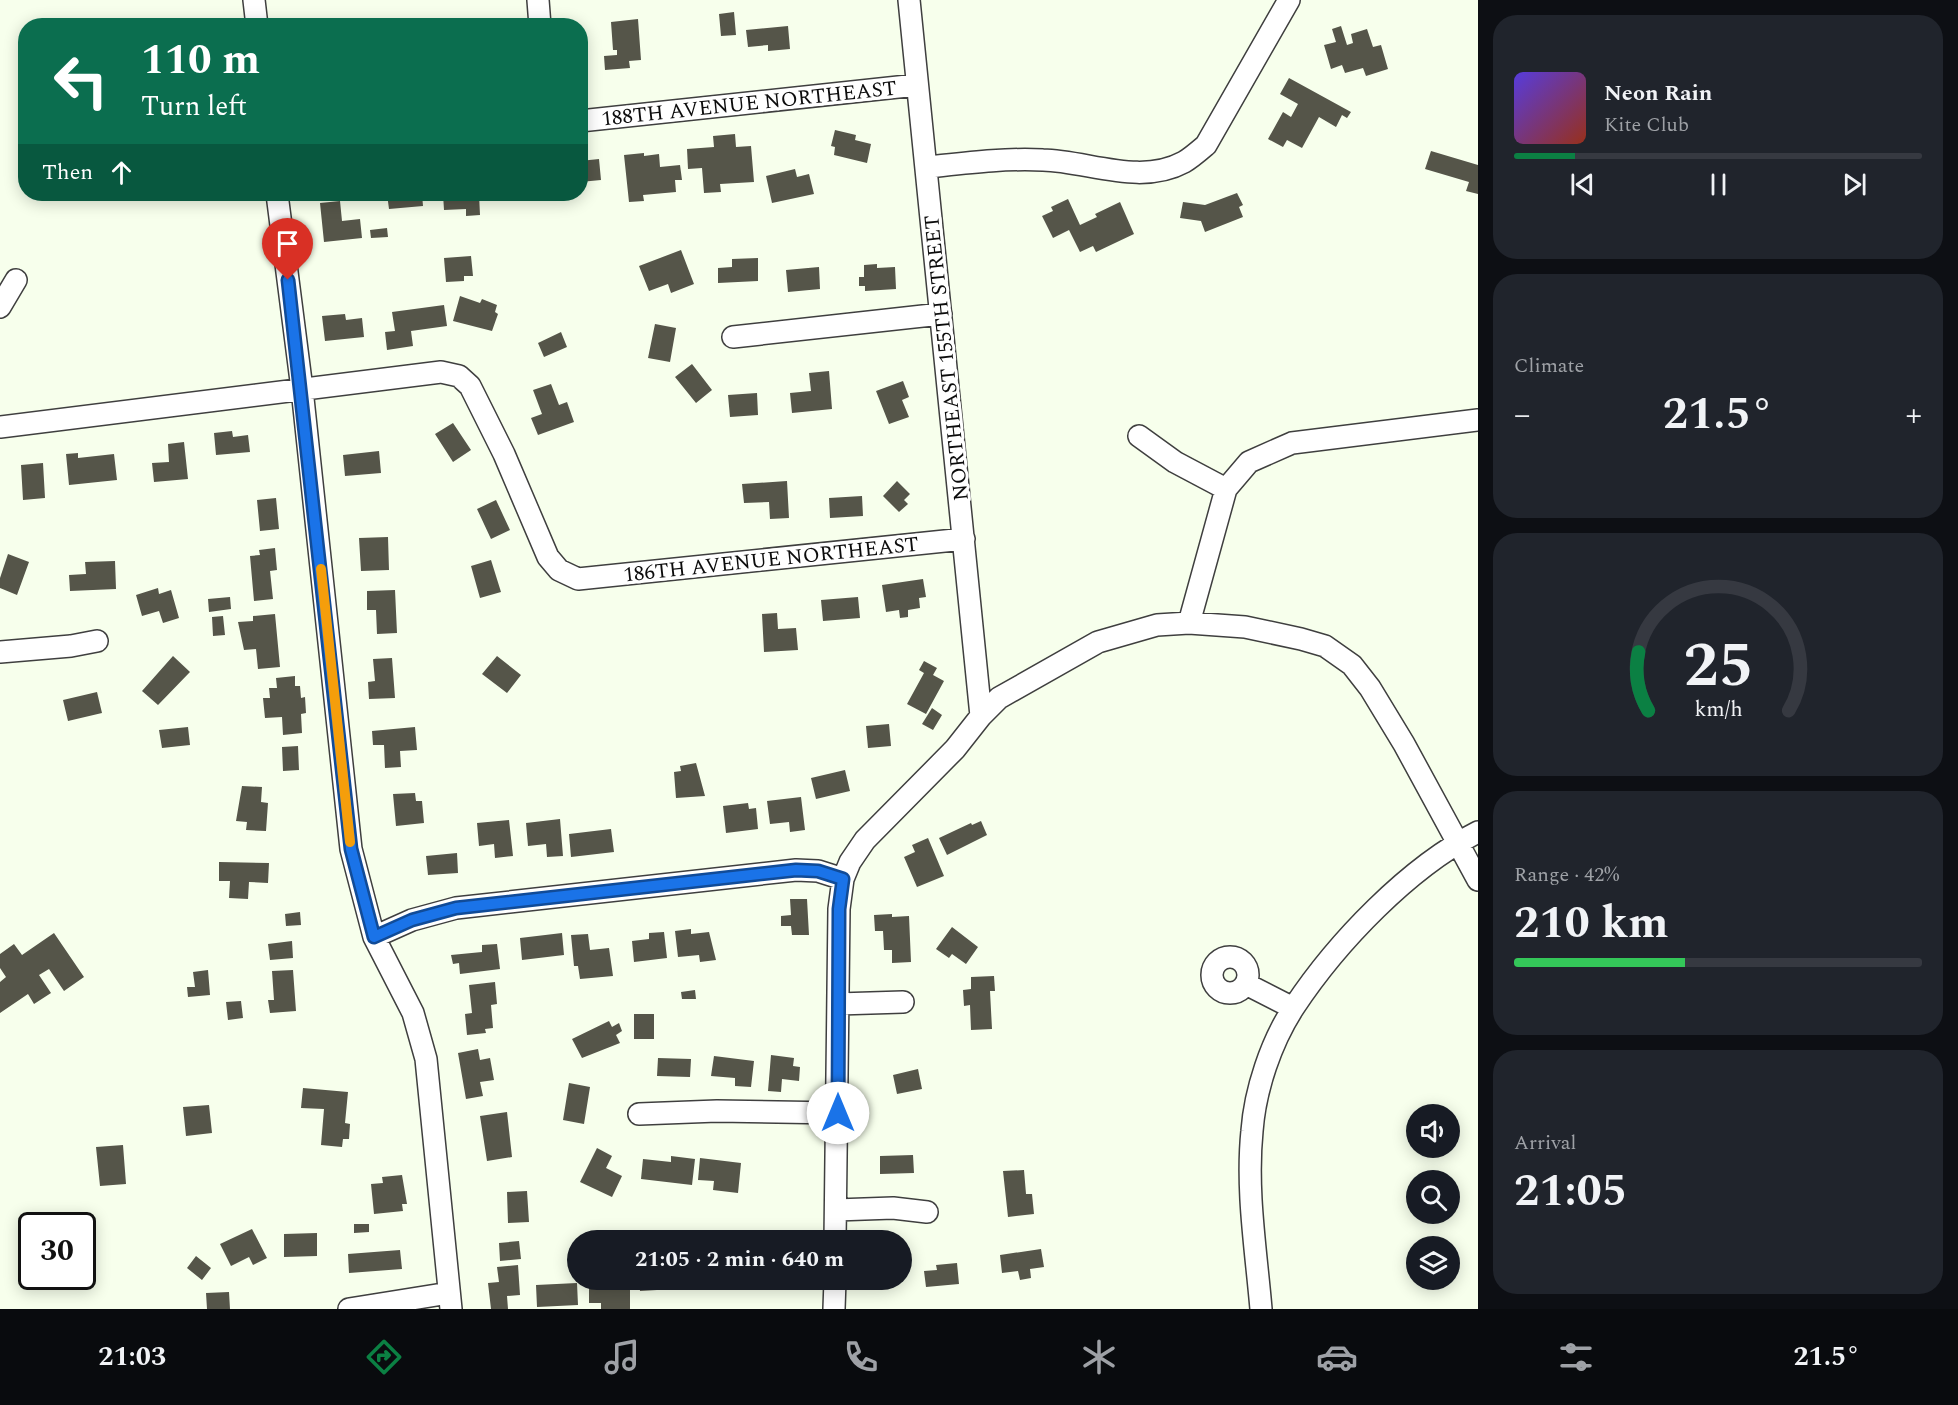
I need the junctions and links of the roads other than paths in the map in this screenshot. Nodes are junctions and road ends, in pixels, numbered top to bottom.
1 (254, 0) edge
2 (538, 0) edge
3 (909, 0) edge
4 (1289, 0) edge
5 (256, 18) edge
6 (539, 18) edge
7 (917, 85) junction
8 (588, 120) edge
9 (928, 167) junction
10 (279, 201) edge
11 (16, 280) dead end
12 (0, 307) edge
13 (941, 314) junction
14 (733, 337) dead end
15 (302, 389) junction
16 (1478, 420) edge
17 (0, 427) edge
18 (1138, 436) dead end
19 (1226, 489) junction
20 (964, 539) junction
21 (1189, 623) junction
22 (97, 641) dead end
23 (0, 652) edge
24 (981, 716) junction
25 (1478, 832) edge
26 (1456, 843) junction
27 (846, 871) junction
28 (1478, 880) edge
29 (374, 937) junction
30 (1246, 984) dead end
31 (903, 1002) dead end
32 (838, 1004) junction
33 (1293, 1008) junction
34 (838, 1113) junction
35 (639, 1114) dead end
36 (836, 1210) junction
37 (927, 1212) dead end
38 (835, 1230) edge
39 (835, 1290) edge
40 (450, 1301) edge
41 (349, 1309) edge
42 (834, 1309) edge
43 (1261, 1309) edge

1 - 5 street
2 - 6 street
3 - 7 street, NORTHEAST 155TH STREET
4 - 9 street
7 - 8 street, 188TH AVENUE NORTHEAST
7 - 9 street, NORTHEAST 155TH STREET
9 - 13 street, NORTHEAST 155TH STREET
10 - 15 street
11 - 12 street
13 - 14 street
13 - 20 street, NORTHEAST 155TH STREET
15 - 17 street
15 - 20 street, 186TH AVENUE NORTHEAST
15 - 29 street
16 - 19 street
18 - 19 street
19 - 21 street
20 - 24 street, NORTHEAST 155TH STREET
21 - 24 street
21 - 26 street
22 - 23 street
24 - 27 street
25 - 26 street
26 - 28 street
26 - 33 street
27 - 29 street
27 - 32 street
29 - 40 street
30 - 33 street
31 - 32 street
32 - 34 street
33 - 43 street
34 - 35 street
34 - 36 street
36 - 37 street
36 - 38 street
39 - 42 street
40 - 41 street

